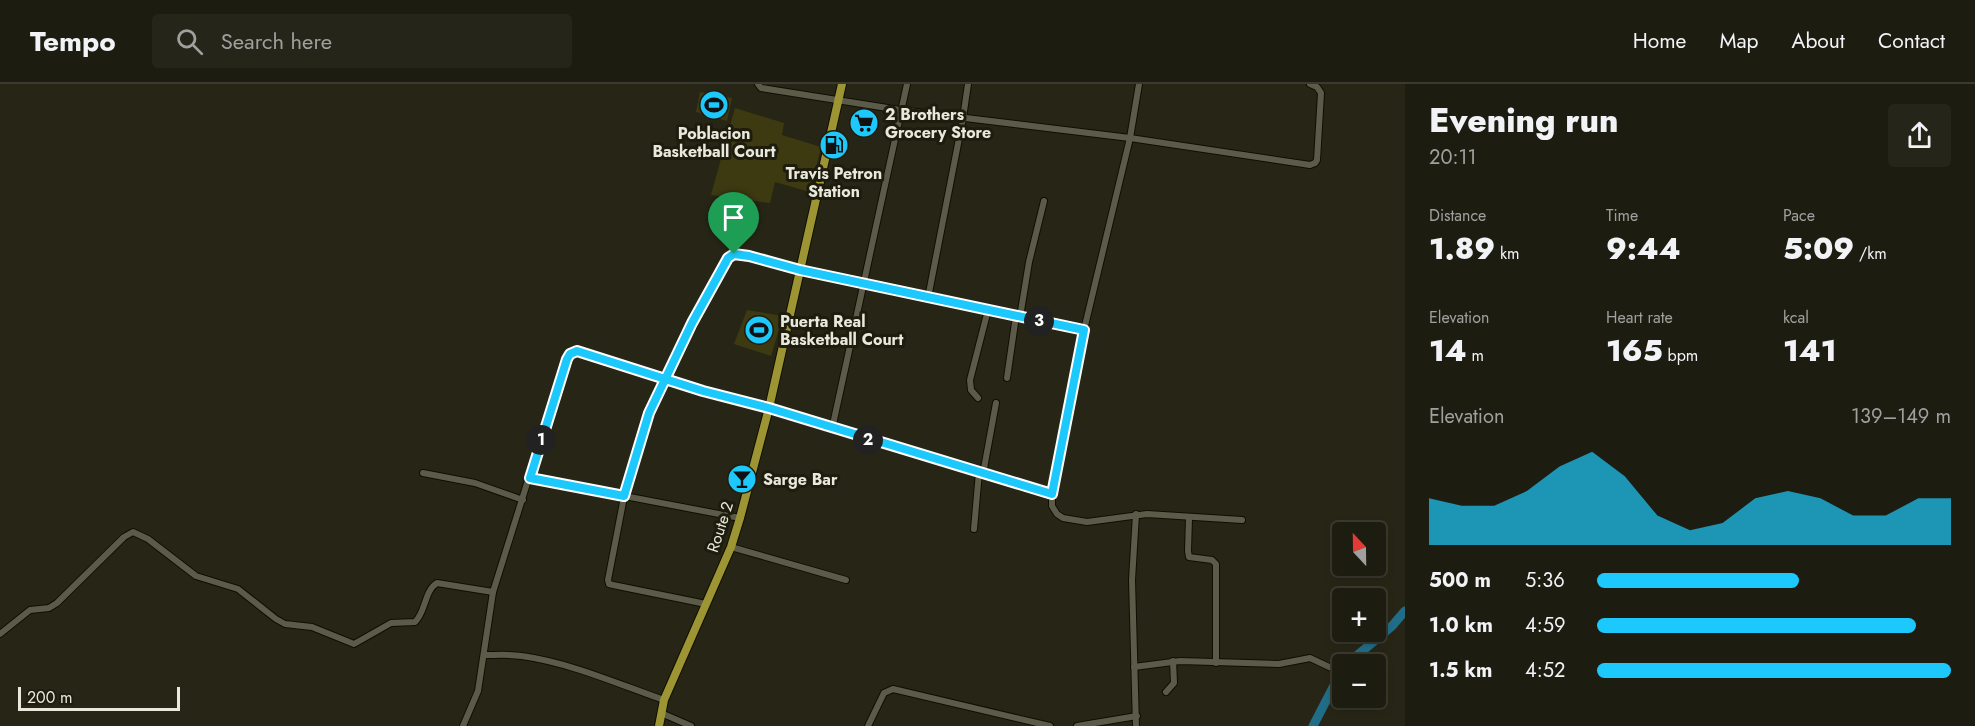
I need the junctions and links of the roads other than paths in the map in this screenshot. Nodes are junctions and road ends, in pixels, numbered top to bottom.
1 (758, 84) edge
2 (842, 84) edge
3 (907, 84) edge
4 (968, 84) edge
5 (1139, 84) edge
6 (1310, 84) edge
7 (839, 99) junction
8 (900, 110) junction
9 (963, 118) junction
10 (1130, 138) junction
11 (1044, 201) dead end
12 (800, 270) junction
13 (865, 284) junction
14 (928, 297) junction
15 (988, 310) junction
16 (1018, 316) junction
17 (1084, 330) junction
18 (665, 378) junction
19 (1007, 378) dead end
20 (978, 398) dead end
21 (996, 403) dead end
22 (769, 408) junction
23 (832, 429) junction
24 (423, 473) dead end
25 (981, 473) junction
26 (530, 478) junction
27 (1052, 494) junction
28 (624, 496) junction
29 (523, 500) junction
30 (1136, 514) junction
31 (740, 518) junction
32 (1189, 518) junction
33 (1242, 520) dead end
34 (974, 529) dead end
35 (731, 547) junction
36 (846, 580) dead end
37 (493, 592) junction
38 (706, 604) junction
39 (0, 634) edge
40 (485, 655) junction
41 (1173, 661) junction
42 (1216, 663) junction
43 (1134, 667) junction
44 (1332, 668) edge
45 (1166, 692) dead end
46 (664, 700) junction
47 (661, 713) junction
48 (1137, 716) junction
49 (463, 726) edge
50 (659, 726) edge
51 (691, 726) edge
52 (868, 726) edge
53 (1050, 726) edge
54 (1077, 726) edge
55 (1136, 726) edge

1 - 7 street
2 - 7 highway, Route 2
3 - 8 street
4 - 9 street
5 - 10 street
6 - 10 street
7 - 8 street
7 - 12 highway, Route 2
8 - 9 street
8 - 13 street
9 - 10 street
9 - 14 street
10 - 17 street
11 - 16 street
12 - 13 street
12 - 18 street
12 - 22 highway, Route 2
13 - 14 street
13 - 23 street
14 - 15 street
15 - 16 street
15 - 20 street
16 - 17 street
16 - 19 street
17 - 27 street
18 - 22 street
18 - 26 street
18 - 28 street
21 - 25 street
22 - 23 street
22 - 31 highway, Route 2
23 - 25 street
24 - 29 street
25 - 27 street
25 - 34 street
26 - 28 street
26 - 29 street
27 - 30 street
28 - 31 street
28 - 38 street
29 - 37 street
30 - 32 street
30 - 43 street
31 - 35 highway, Route 2
32 - 33 street
32 - 42 street
35 - 36 street
35 - 38 highway, Route 2
37 - 39 street
37 - 40 street
38 - 46 highway, Route 2
40 - 46 street
40 - 49 street
41 - 42 street
41 - 43 street
41 - 45 street
42 - 44 street
43 - 48 street
46 - 47 highway, Route 2
47 - 50 highway, Route 2
47 - 51 street
48 - 54 street
48 - 55 street
52 - 53 street

